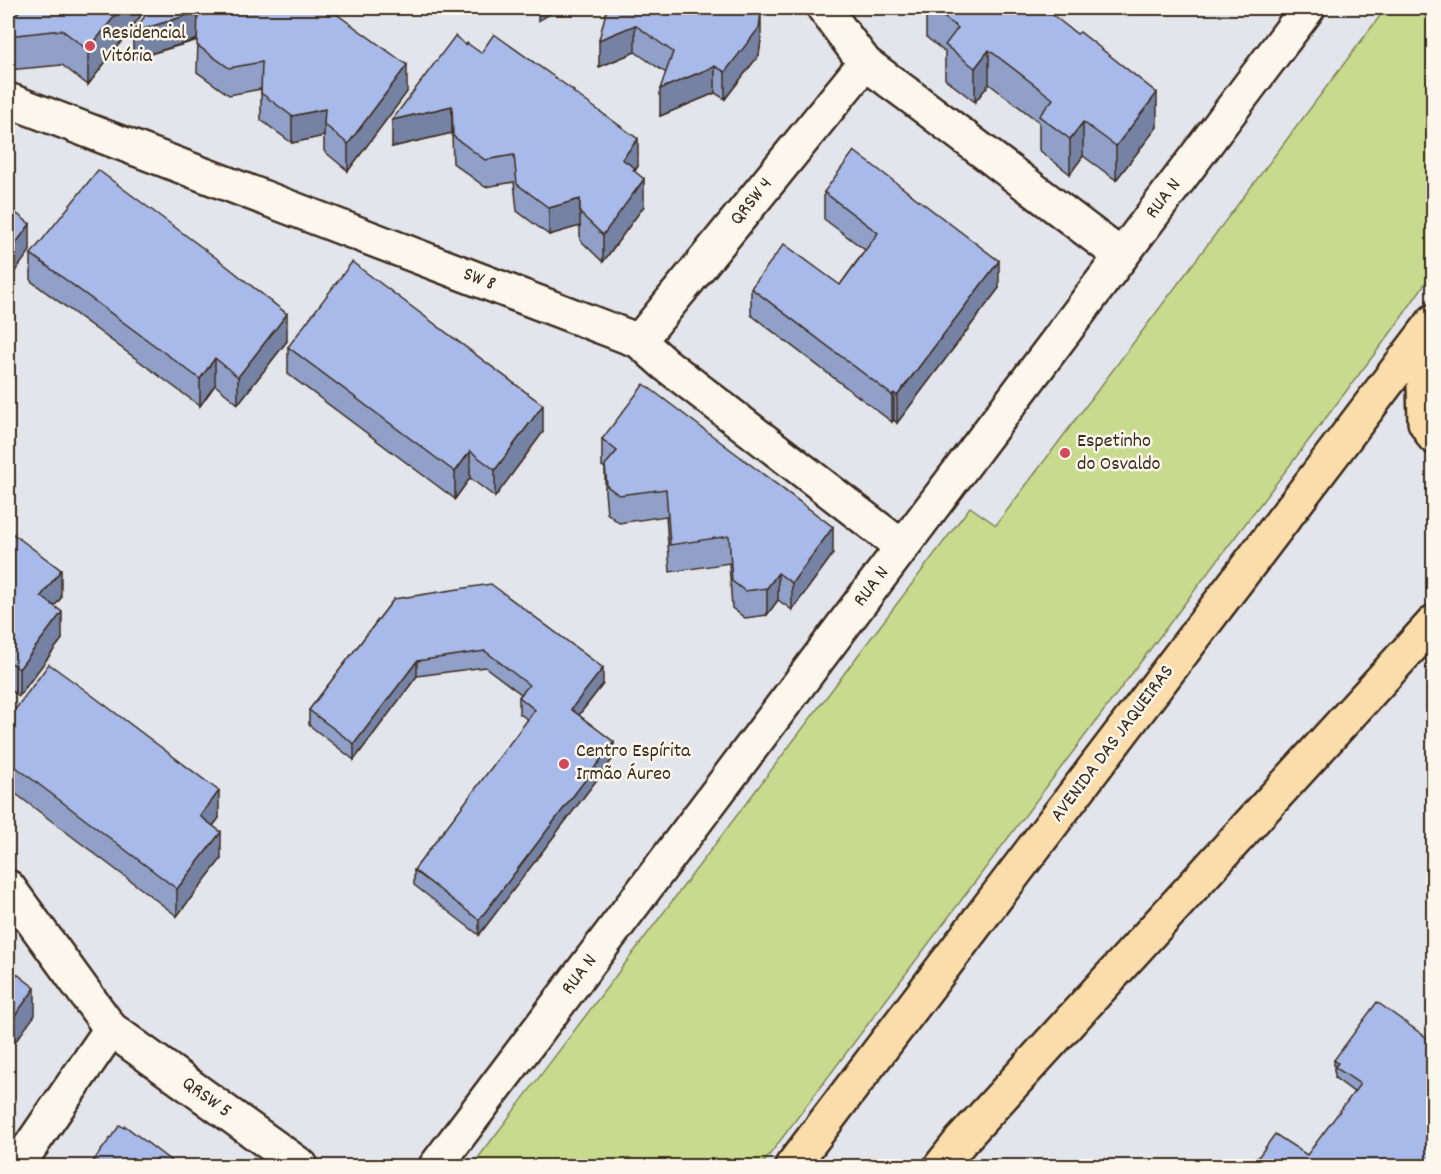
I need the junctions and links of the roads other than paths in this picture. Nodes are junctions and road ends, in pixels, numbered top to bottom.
1 (824, 8) edge
2 (1308, 8) edge
3 (865, 63) junction
4 (8, 100) edge
5 (1121, 256) junction
6 (1433, 322) edge
7 (639, 341) junction
8 (1434, 437) edge
9 (902, 547) junction
10 (1434, 622) edge
11 (8, 887) edge
12 (111, 1029) junction
13 (17, 1167) edge
14 (301, 1167) edge
15 (436, 1167) edge
16 (792, 1167) edge
17 (941, 1167) edge

1 - 3 street
2 - 5 street, RUA N
3 - 5 street
3 - 7 street, QRSW 4
4 - 7 street, SW 8
5 - 9 street, RUA N
6 - 8 main road
6 - 16 main road, AVENIDA DAS JAQUEIRAS
7 - 9 street, SW 8
9 - 15 street, RUA N
10 - 17 main road
11 - 12 street, QRSW 5
12 - 13 street
12 - 14 street, QRSW 5

